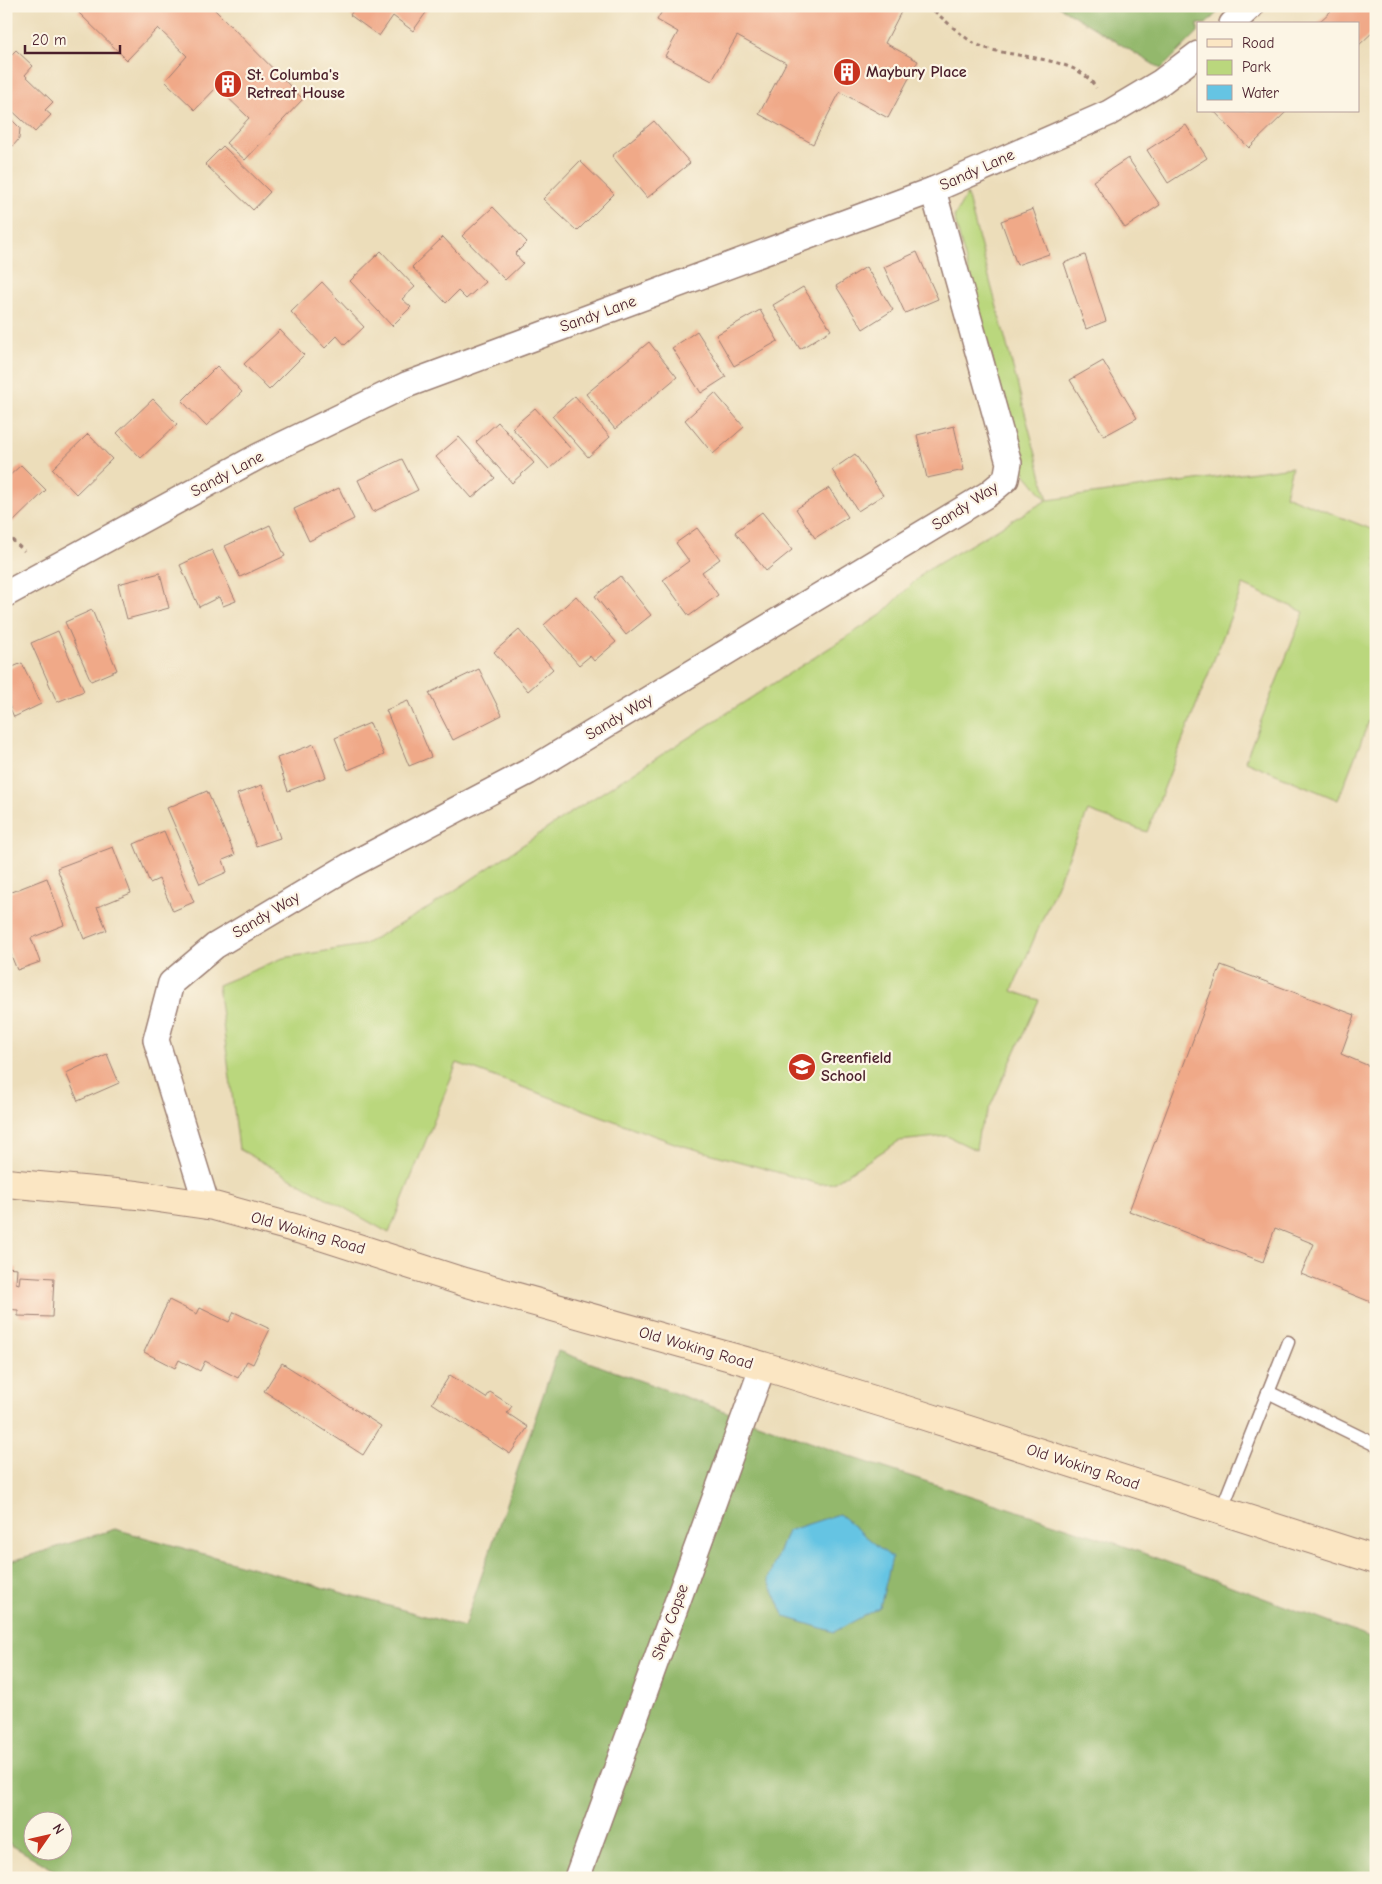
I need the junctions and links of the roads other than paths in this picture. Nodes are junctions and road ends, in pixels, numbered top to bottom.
1 (1251, 6) edge
2 (1234, 22) edge
3 (1197, 55) edge
4 (933, 190) junction
5 (6, 594) edge
6 (6, 1183) edge
7 (207, 1206) junction
8 (1288, 1342) dead end
9 (762, 1366) junction
10 (1268, 1392) junction
11 (1376, 1445) edge
12 (1222, 1511) junction
13 (1376, 1560) edge
14 (576, 1878) edge

1 - 2 street
3 - 4 street, Sandy Lane
4 - 5 street, Sandy Lane
4 - 7 street, Sandy Way
6 - 7 main road, Old Woking Road
7 - 9 main road, Old Woking Road
8 - 10 lane
9 - 12 main road, Old Woking Road
9 - 14 street, Shey Copse
10 - 11 lane
10 - 12 lane
12 - 13 main road, Old Woking Road

